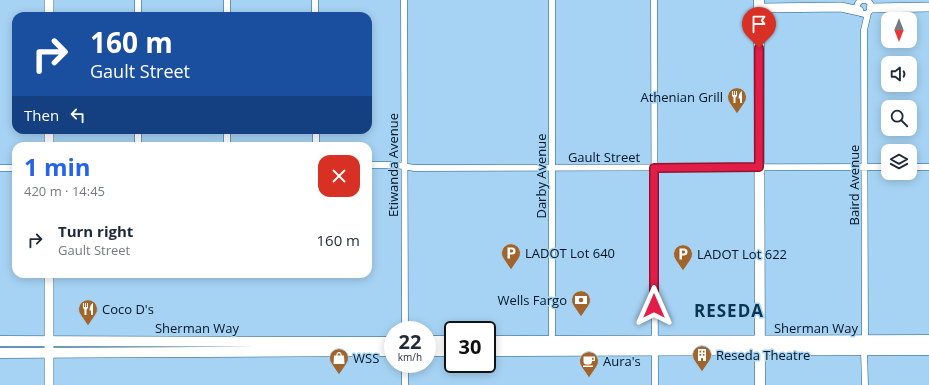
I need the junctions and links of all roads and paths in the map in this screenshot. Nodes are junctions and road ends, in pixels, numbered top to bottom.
1 (49, 0) edge
2 (138, 0) edge
3 (227, 0) edge
4 (315, 0) edge
5 (404, 0) edge
6 (552, 0) edge
7 (654, 0) edge
8 (759, 4) edge
9 (864, 6) edge
10 (929, 7) edge
11 (49, 12) edge
12 (138, 12) edge
13 (227, 12) edge
14 (315, 12) edge
15 (372, 165) edge
16 (404, 166) junction
17 (759, 167) junction
18 (864, 167) junction
19 (881, 167) edge
20 (917, 167) edge
21 (929, 167) edge
22 (0, 168) edge
23 (12, 168) edge
24 (552, 168) junction
25 (654, 168) junction
26 (49, 278) edge
27 (405, 321) edge
28 (929, 340) edge
29 (0, 341) edge
30 (50, 341) junction
31 (384, 342) edge
32 (496, 342) edge
33 (550, 346) junction
34 (655, 346) junction
35 (760, 346) junction
36 (865, 346) junction
37 (496, 350) edge
38 (929, 350) edge
39 (0, 352) edge
40 (49, 352) junction
41 (384, 352) edge
42 (405, 373) edge
43 (49, 385) edge
44 (405, 385) edge
45 (655, 385) edge
46 (760, 385) edge
47 (865, 385) edge

1 - 11 street
2 - 12 street
3 - 13 street
4 - 14 street
5 - 16 street, Etiwanda Avenue
6 - 24 street, Darby Avenue
7 - 25 street
8 - 9 street
8 - 17 main road
9 - 10 street
9 - 18 street, Baird Avenue
15 - 16 street, Gault Street
16 - 24 street, Gault Street
16 - 27 street, Etiwanda Avenue
17 - 18 street, Gault Street
17 - 25 street, Gault Street
17 - 35 main road
18 - 19 street, Gault Street
18 - 36 street, Baird Avenue
20 - 21 street
22 - 23 street
24 - 25 street, Gault Street
24 - 33 street, Darby Avenue
25 - 34 street
26 - 30 street
28 - 36 main road, Sherman Way
29 - 30 main road, Sherman Way
30 - 31 main road, Sherman Way
30 - 40 street
32 - 33 main road, Sherman Way
33 - 34 main road, Sherman Way
33 - 37 main road, Sherman Way
34 - 35 main road, Sherman Way
34 - 45 street
35 - 36 main road, Sherman Way
35 - 46 main road
36 - 38 main road, Sherman Way
36 - 47 street, Baird Avenue
39 - 40 main road, Sherman Way
40 - 41 main road, Sherman Way
40 - 43 street
42 - 44 street

